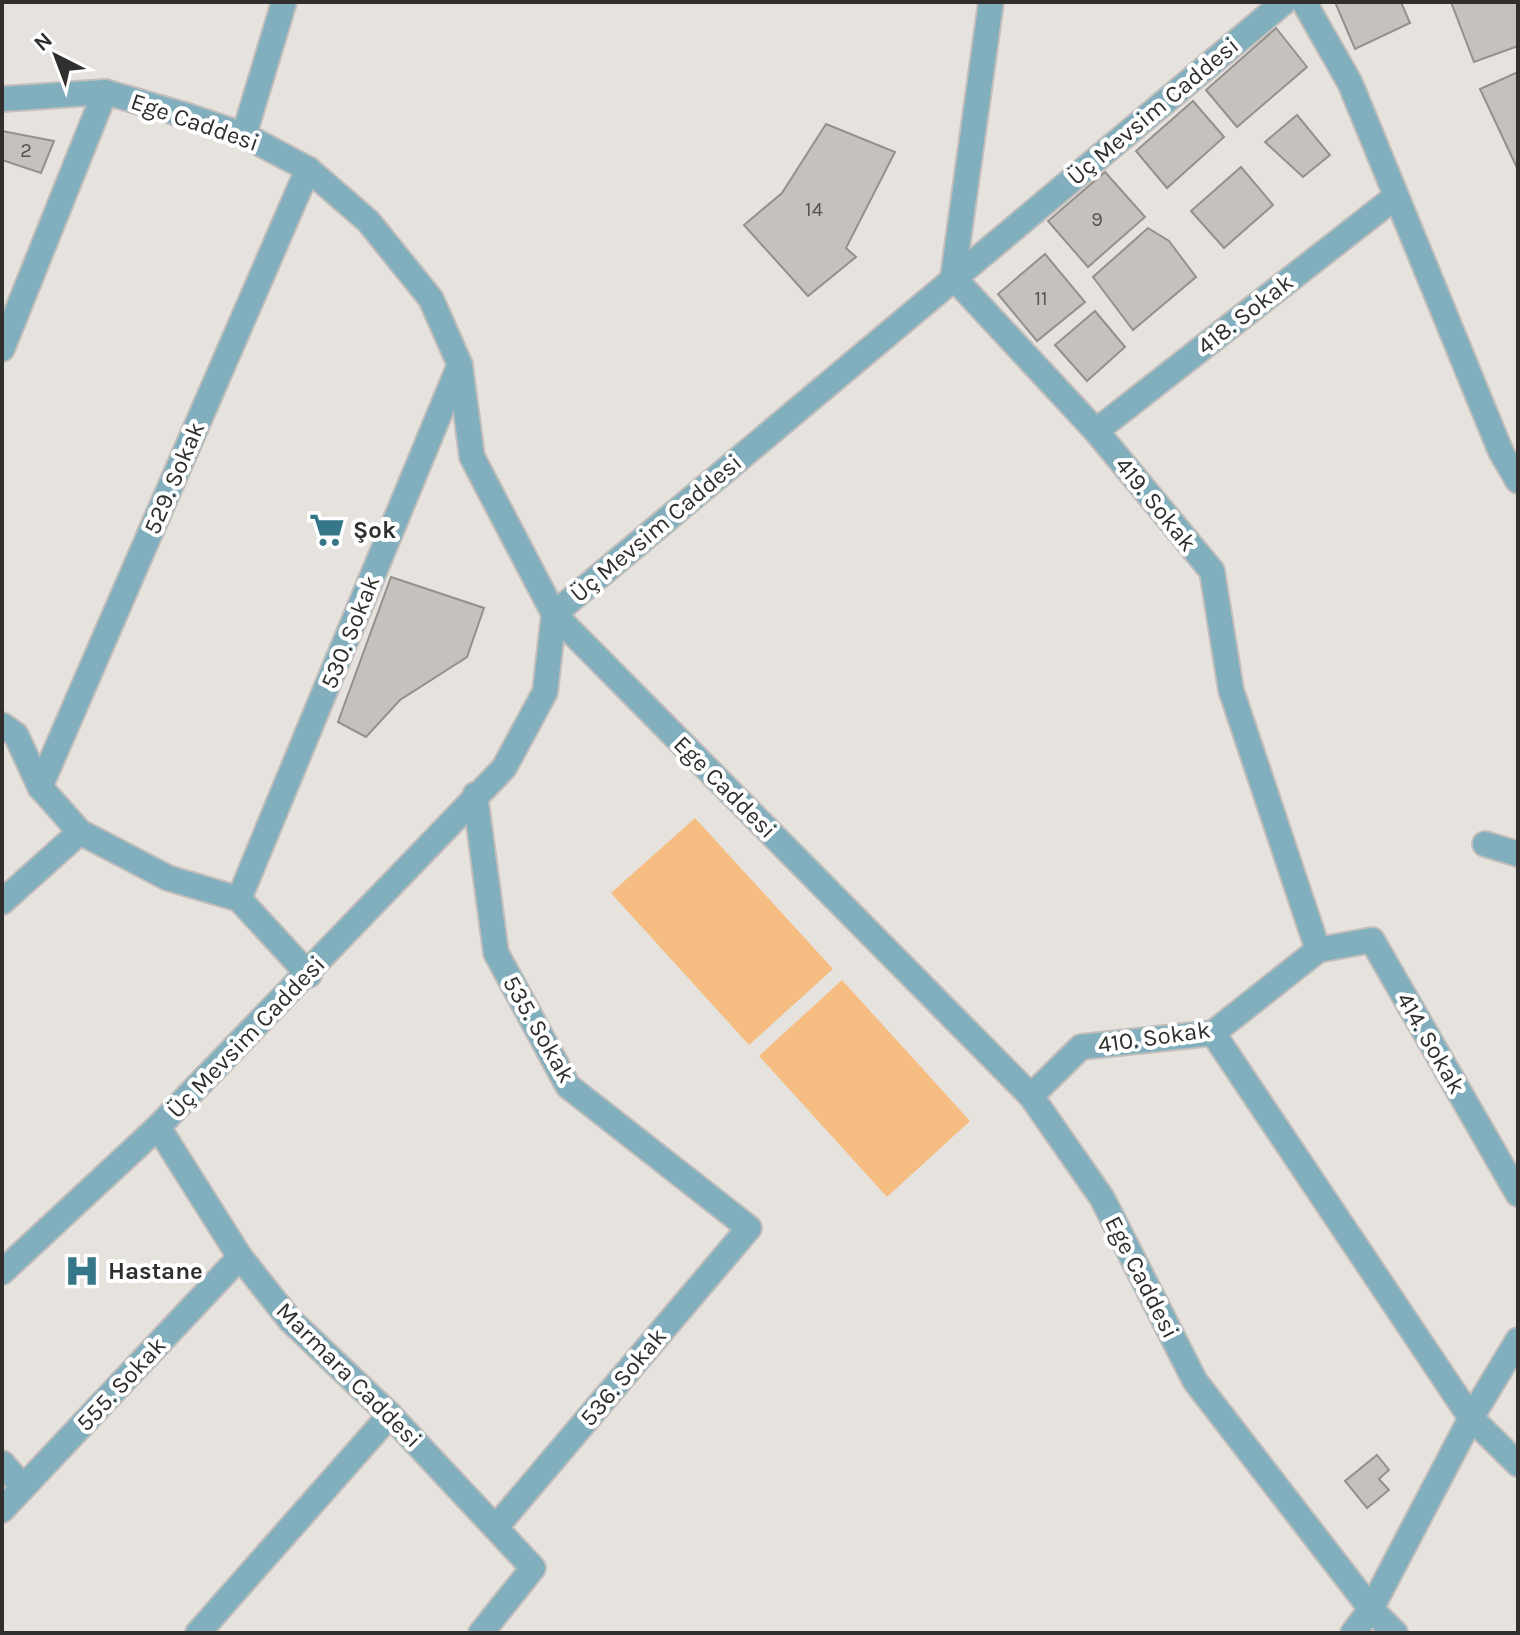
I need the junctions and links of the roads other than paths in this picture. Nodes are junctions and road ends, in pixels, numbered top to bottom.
1 (284, 2) edge
2 (991, 2) edge
3 (1284, 2) edge
4 (1304, 2) edge
5 (105, 92) junction
6 (2, 99) edge
7 (244, 135) junction
8 (308, 169) junction
9 (1394, 198) junction
10 (953, 277) junction
11 (2, 349) edge
12 (460, 365) junction
13 (1096, 431) junction
14 (1518, 481) edge
15 (554, 614) junction
16 (2, 725) edge
17 (40, 787) junction
18 (475, 795) junction
19 (80, 832) junction
20 (1485, 844) dead end
21 (1518, 854) edge
22 (239, 899) junction
23 (2, 902) edge
24 (1318, 950) junction
25 (309, 975) junction
26 (1213, 1033) junction
27 (1031, 1096) junction
28 (158, 1127) junction
29 (1518, 1194) edge
30 (749, 1228) joint
31 (240, 1257) junction
32 (2, 1272) edge
33 (1518, 1340) edge
34 (390, 1415) junction
35 (1471, 1418) junction
36 (2, 1463) edge
37 (1518, 1464) edge
38 (23, 1487) junction
39 (2, 1510) edge
40 (496, 1527) junction
41 (1371, 1609) junction
42 (198, 1633) edge
43 (481, 1633) edge
44 (1353, 1633) edge
45 (1395, 1633) edge

1 - 7 street
2 - 10 street
3 - 10 street, Üç Mevsim Caddesi
4 - 9 street
5 - 6 street, Ege Caddesi
5 - 7 street, Ege Caddesi
5 - 11 street
7 - 8 street, Ege Caddesi
8 - 12 street, Ege Caddesi
8 - 17 street, 529. Sokak
9 - 13 street, 418. Sokak
9 - 14 street
10 - 13 street, 419. Sokak
10 - 15 street, Üç Mevsim Caddesi
12 - 15 street, Ege Caddesi
12 - 22 street, 530. Sokak
13 - 24 street, 419. Sokak
15 - 18 street, Üç Mevsim Caddesi
15 - 27 street, Ege Caddesi
16 - 17 street
17 - 19 street
18 - 25 street, Üç Mevsim Caddesi
18 - 30 street, 535. Sokak
19 - 22 street
19 - 23 street
20 - 21 street
22 - 25 street
24 - 26 street, 410. Sokak
24 - 29 street, 414. Sokak
25 - 28 street, Üç Mevsim Caddesi
26 - 27 street, 410. Sokak
26 - 35 street
27 - 41 street, Ege Caddesi
28 - 31 street, Marmara Caddesi
28 - 32 street, Üç Mevsim Caddesi
30 - 40 street, 536. Sokak
31 - 34 street, Marmara Caddesi
31 - 38 street, 555. Sokak
33 - 35 street
34 - 40 street, Marmara Caddesi
34 - 42 street
35 - 37 street
35 - 41 street
36 - 38 street
38 - 39 street, 555. Sokak
40 - 43 street, Marmara Caddesi
41 - 44 street
41 - 45 street, Ege Caddesi

